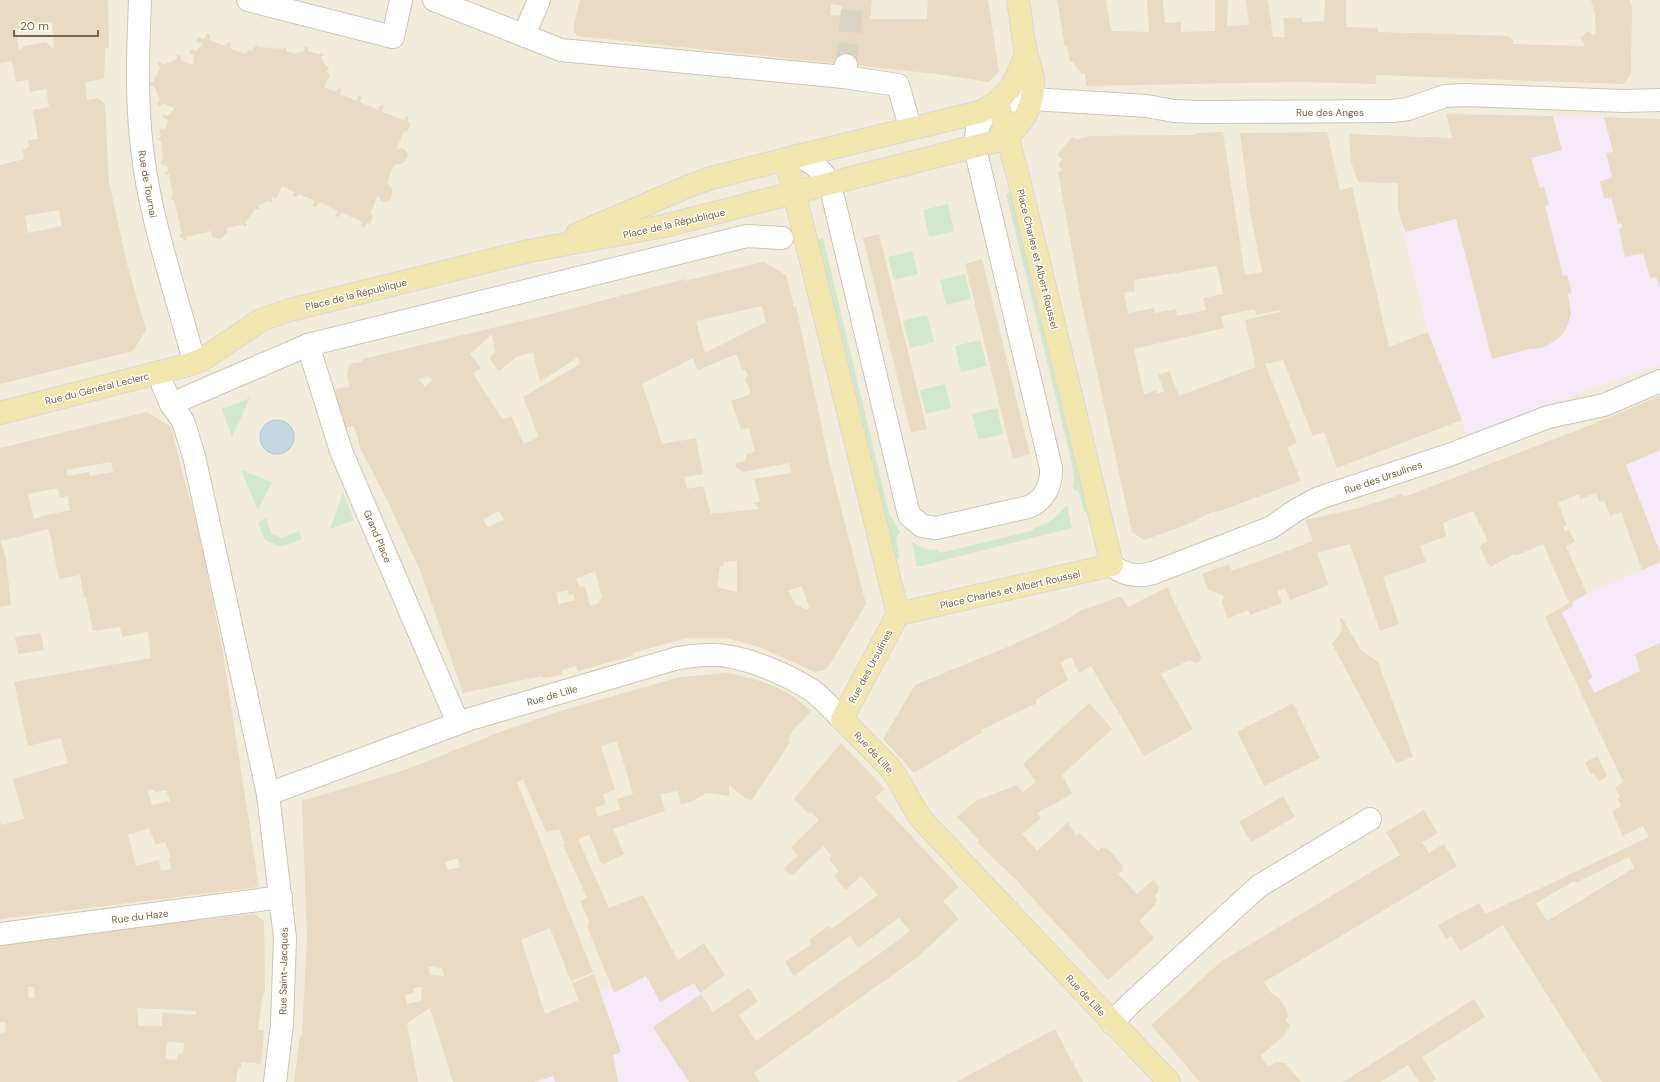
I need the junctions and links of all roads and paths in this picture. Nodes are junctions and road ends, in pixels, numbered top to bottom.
1 (140, 0) edge
2 (248, 0) edge
3 (401, 0) edge
4 (434, 0) edge
5 (539, 0) edge
6 (1018, 0) edge
7 (524, 35) junction
8 (1026, 52) junction
9 (1032, 99) junction
10 (1660, 100) edge
11 (993, 105) junction
12 (908, 120) dead end
13 (1008, 135) junction
14 (975, 148) junction
15 (792, 157) junction
16 (830, 184) junction
17 (795, 193) junction
18 (782, 238) dead end
19 (529, 251) junction
20 (308, 345) junction
21 (194, 362) junction
22 (1660, 381) edge
23 (0, 413) edge
24 (1112, 565) junction
25 (898, 614) junction
26 (842, 719) junction
27 (464, 721) junction
28 (269, 803) junction
29 (1370, 819) dead end
30 (281, 897) junction
31 (0, 934) edge
32 (1112, 1023) junction
33 (275, 1082) edge
34 (1169, 1082) edge

1 - 21 street, Rue de Tournai
2 - 3 street
4 - 7 street
5 - 7 street
6 - 8 main road
7 - 12 street
8 - 9 main road
8 - 11 main road
9 - 10 street, Rue des Anges
9 - 11 street, Rue des Anges
9 - 13 main road
11 - 13 main road, Place Charles et Albert Roussel
11 - 14 street
11 - 15 main road
13 - 14 main road
13 - 24 main road, Place Charles et Albert Roussel
14 - 16 main road
14 - 16 street
15 - 16 street
15 - 17 main road
15 - 19 main road, Place de la République
16 - 17 main road
17 - 19 main road, Place de la République
17 - 25 main road
18 - 20 street
19 - 21 main road, Place de la République
20 - 27 street, Grand Place
20 - 28 street
21 - 23 main road, Rue du Général Leclerc
22 - 24 street, Rue des Ursulines
24 - 25 main road, Place Charles et Albert Roussel
25 - 26 main road, Rue des Ursulines
26 - 27 street, Rue de Lille
26 - 32 main road, Rue de Lille
27 - 28 street
28 - 30 street, Rue Saint-Jacques
29 - 32 street
30 - 31 street, Rue du Haze
30 - 33 street, Rue Saint-Jacques
32 - 34 main road, Rue de Lille

